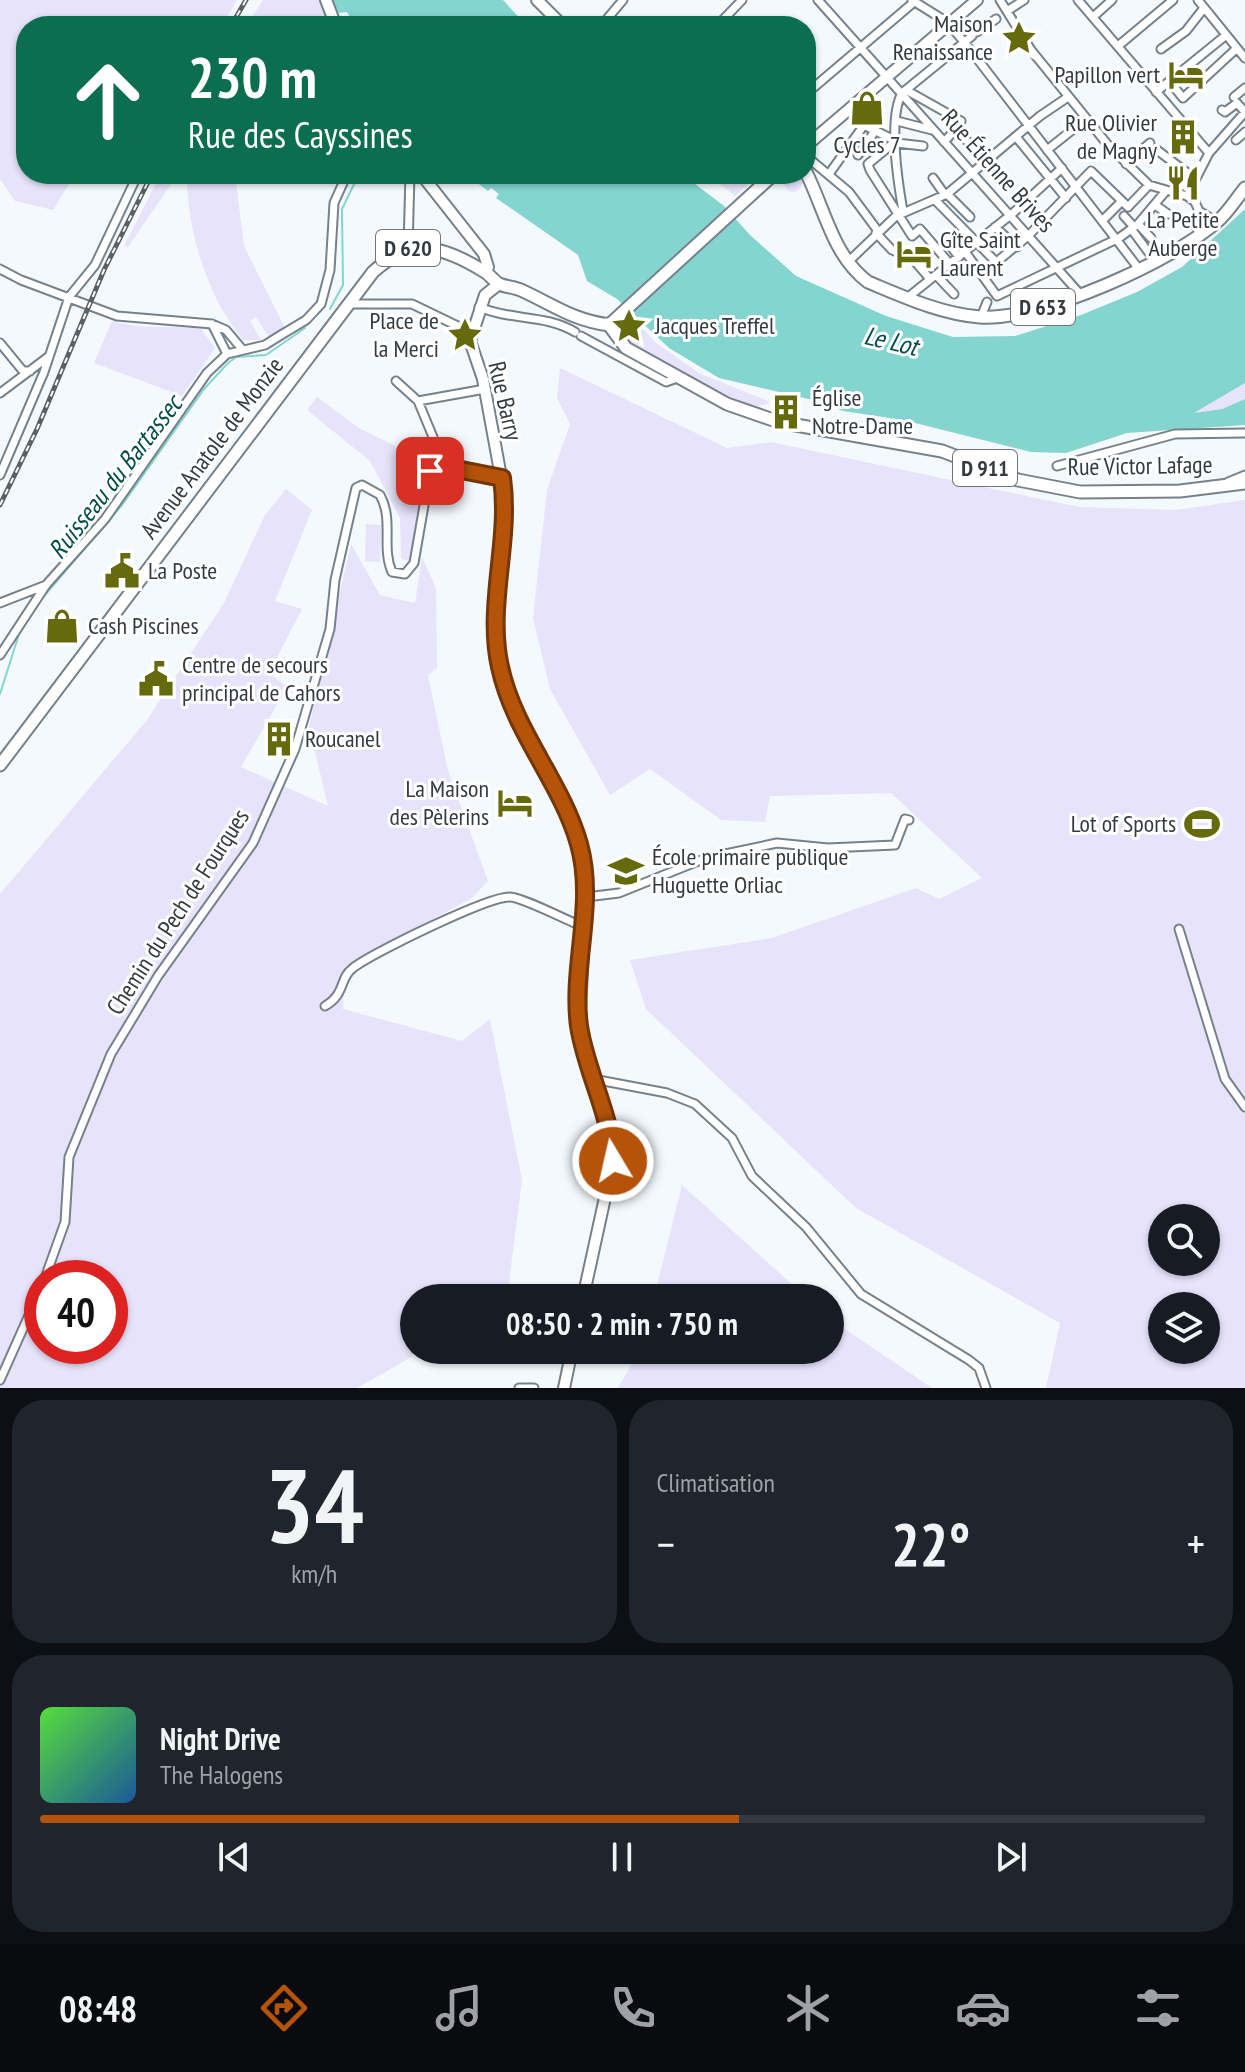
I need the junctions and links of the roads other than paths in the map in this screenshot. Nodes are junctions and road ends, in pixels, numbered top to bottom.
1 (537, 0) edge
2 (623, 0) edge
3 (742, 0) edge
4 (818, 0) edge
5 (977, 0) edge
6 (1000, 0) edge
7 (1024, 0) edge
8 (1078, 0) edge
9 (1112, 0) edge
10 (1173, 0) edge
11 (1198, 0) edge
12 (912, 3) edge
13 (1204, 8) junction
14 (1007, 10) junction
15 (553, 16) edge
16 (609, 16) edge
17 (727, 16) edge
18 (1093, 17) junction
19 (947, 22) junction
20 (991, 23) dead end
21 (1225, 36) junction
22 (971, 37) junction
23 (1118, 46) junction
24 (862, 47) junction
25 (1161, 49) dead end
26 (1236, 49) junction
27 (1245, 58) edge
28 (886, 75) junction
29 (1170, 82) junction
30 (816, 86) edge
31 (904, 92) junction
32 (1156, 92) junction
33 (1068, 97) junction
34 (1222, 110) dead end
35 (1243, 114) edge
36 (873, 116) dead end
37 (1086, 119) junction
38 (897, 121) junction
39 (866, 126) junction
40 (1029, 126) junction
41 (1245, 126) edge
42 (934, 130) junction
43 (875, 131) junction
44 (954, 131) junction
45 (1245, 132) edge
46 (816, 137) edge
47 (1017, 138) junction
48 (1236, 140) dead end
49 (897, 142) junction
50 (944, 142) junction
51 (1150, 143) dead end
52 (923, 146) dead end
53 (1047, 150) junction
54 (1157, 150) dead end
55 (1209, 153) junction
56 (858, 155) dead end
57 (992, 160) junction
58 (816, 164) edge
59 (1126, 164) junction
60 (1062, 168) junction
61 (829, 174) junction
62 (973, 174) junction
63 (933, 178) dead end
64 (1194, 178) junction
65 (1050, 180) junction
66 (133, 184) edge
67 (343, 184) edge
68 (410, 184) edge
69 (429, 184) edge
70 (764, 184) edge
71 (811, 184) edge
72 (1149, 185) junction
73 (1077, 186) junction
74 (1245, 188) edge
75 (1165, 192) junction
76 (946, 195) junction
77 (1187, 196) junction
78 (1066, 198) junction
79 (936, 201) junction
80 (1122, 201) junction
81 (1155, 205) junction
82 (1199, 211) junction
83 (900, 214) junction
84 (1168, 214) dead end
85 (1010, 215) junction
86 (1124, 216) dead end
87 (970, 217) dead end
88 (1104, 219) junction
89 (1217, 222) junction
90 (995, 227) junction
91 (1135, 227) junction
92 (877, 232) junction
93 (1199, 234) junction
94 (1028, 236) junction
95 (1119, 238) junction
96 (1151, 238) dead end
97 (951, 240) dead end
98 (976, 242) junction
99 (1017, 247) junction
100 (408, 248) junction
101 (962, 254) junction
102 (1155, 261) junction
103 (847, 263) junction
104 (950, 264) junction
105 (998, 264) junction
106 (1058, 267) junction
107 (0, 269) edge
108 (1139, 269) junction
109 (486, 272) junction
110 (982, 274) junction
111 (933, 277) junction
112 (499, 284) junction
113 (954, 294) dead end
114 (1080, 294) junction
115 (69, 297) junction
116 (907, 298) junction
117 (987, 302) dead end
118 (349, 304) junction
119 (479, 307) junction
120 (981, 317) junction
121 (212, 324) junction
122 (609, 325) junction
123 (470, 332) junction
124 (0, 343) edge
125 (242, 349) junction
126 (227, 354) junction
127 (49, 356) junction
128 (32, 370) junction
129 (680, 377) junction
130 (15, 380) junction
131 (396, 381) dead end
132 (0, 384) edge
133 (485, 389) junction
134 (0, 393) edge
135 (418, 401) junction
136 (1245, 433) edge
137 (433, 437) dead end
138 (1057, 466) dead end
139 (0, 475) edge
140 (1245, 475) edge
141 (502, 478) junction
142 (1245, 483) edge
143 (1216, 488) junction
144 (46, 585) junction
145 (0, 603) edge
146 (0, 655) edge
147 (0, 765) edge
148 (909, 820) dead end
149 (586, 897) junction
150 (584, 927) junction
151 (1179, 929) dead end
152 (325, 1006) dead end
153 (593, 1079) junction
154 (1245, 1107) edge
155 (51, 1260) edge
156 (586, 1284) edge
157 (24, 1326) edge
158 (569, 1364) edge
159 (0, 1380) edge
160 (519, 1388) edge
161 (534, 1388) edge
162 (564, 1388) edge
163 (986, 1388) edge

1 - 15 street
2 - 16 street
3 - 17 street
4 - 24 street, Rue Étienne Brives
5 - 19 street
6 - 14 street
7 - 14 street
8 - 18 street
9 - 18 street
10 - 23 street
11 - 13 street
12 - 19 street
12 - 24 street
13 - 21 street
13 - 25 street
14 - 33 street
18 - 23 street
19 - 22 street
19 - 28 street
20 - 22 street
21 - 26 street
21 - 29 street
22 - 31 street
22 - 40 street
23 - 32 street
24 - 28 street, Rue Étienne Brives
24 - 30 street
26 - 27 street
26 - 29 street
28 - 31 street, Rue Étienne Brives
28 - 46 street
29 - 32 street
31 - 38 street
31 - 42 street, Rue Étienne Brives
31 - 44 street
32 - 55 street
33 - 37 street
33 - 40 street
34 - 35 street
35 - 41 street
35 - 55 street
36 - 39 street
37 - 53 street
37 - 59 street
38 - 42 street
38 - 49 street
39 - 43 street
39 - 61 street
40 - 47 street
40 - 53 street
42 - 50 street, Rue Étienne Brives
43 - 49 street
43 - 56 street
44 - 50 street
44 - 57 street
45 - 48 street
47 - 57 street
47 - 65 street
49 - 52 street
49 - 83 street
49 - 83 street
50 - 62 street, Rue Étienne Brives
51 - 59 street
53 - 60 street
54 - 64 street
55 - 64 street
57 - 62 street
58 - 61 street
59 - 72 street
60 - 65 street
60 - 73 street
61 - 92 street
62 - 76 street
62 - 85 street, Rue Étienne Brives
63 - 76 street
64 - 77 street
65 - 78 street
65 - 85 street
66 - 115 street
67 - 125 street
68 - 100 street
69 - 109 street
70 - 122 main road
71 - 103 main road, D 653
72 - 75 street
72 - 80 street
73 - 78 street
73 - 80 street
73 - 88 street
74 - 89 main road, D 653
75 - 77 street
75 - 81 street
76 - 79 street
76 - 87 street
77 - 82 street
78 - 94 street
79 - 83 street
79 - 98 street
80 - 88 street
81 - 84 street
81 - 91 street
82 - 89 street
82 - 93 street
83 - 92 street
83 - 104 street
85 - 90 street
85 - 94 street, Rue Étienne Brives
86 - 91 street
88 - 95 street
89 - 93 main road, D 653
90 - 98 street
90 - 99 street
91 - 95 street
91 - 96 street
91 - 102 street
92 - 103 street
92 - 111 street
93 - 102 main road, D 653
94 - 99 street
94 - 106 street, Rue Étienne Brives
95 - 106 street
95 - 108 street
97 - 101 street
98 - 101 street
98 - 105 street
99 - 105 street
100 - 109 main road, D 620
100 - 118 main road, Avenue Anatole de Monzie / D 620
101 - 104 street
101 - 110 street
102 - 108 main road, D 653
103 - 116 main road, D 653
104 - 111 street
105 - 110 street
106 - 110 street
106 - 114 street, Rue Étienne Brives
107 - 115 street
108 - 114 main road, D 653
109 - 112 main road, D 620
111 - 113 street
111 - 116 street
112 - 119 street
112 - 122 main road, D 620
114 - 120 main road, D 653
115 - 121 street
115 - 127 street
116 - 120 main road, D 653
117 - 120 street
118 - 123 street
118 - 147 main road, Avenue Anatole de Monzie / D 620
119 - 123 street
119 - 129 street
121 - 125 street
121 - 126 street
122 - 129 main road, D 911
123 - 133 street, Rue Barry
124 - 128 street
125 - 126 street
126 - 144 street
127 - 128 street
127 - 139 street
128 - 130 street
129 - 143 main road, Rue Victor Lafage / D 911
130 - 132 street
130 - 134 street
131 - 135 street
133 - 135 street
133 - 141 street, Rue Barry
135 - 137 street
136 - 138 street
140 - 143 street
141 - 149 street, Rue Barry
141 - 155 street, Chemin du Pech de Fourques
142 - 143 main road, Rue Victor Lafage / D 911
144 - 145 street
144 - 146 street
148 - 149 street
149 - 150 street, Rue Barry
150 - 152 street
150 - 153 street, Rue Barry
151 - 154 street
153 - 156 street, Rue Barry
153 - 163 street
157 - 159 street
158 - 162 street
160 - 161 street

